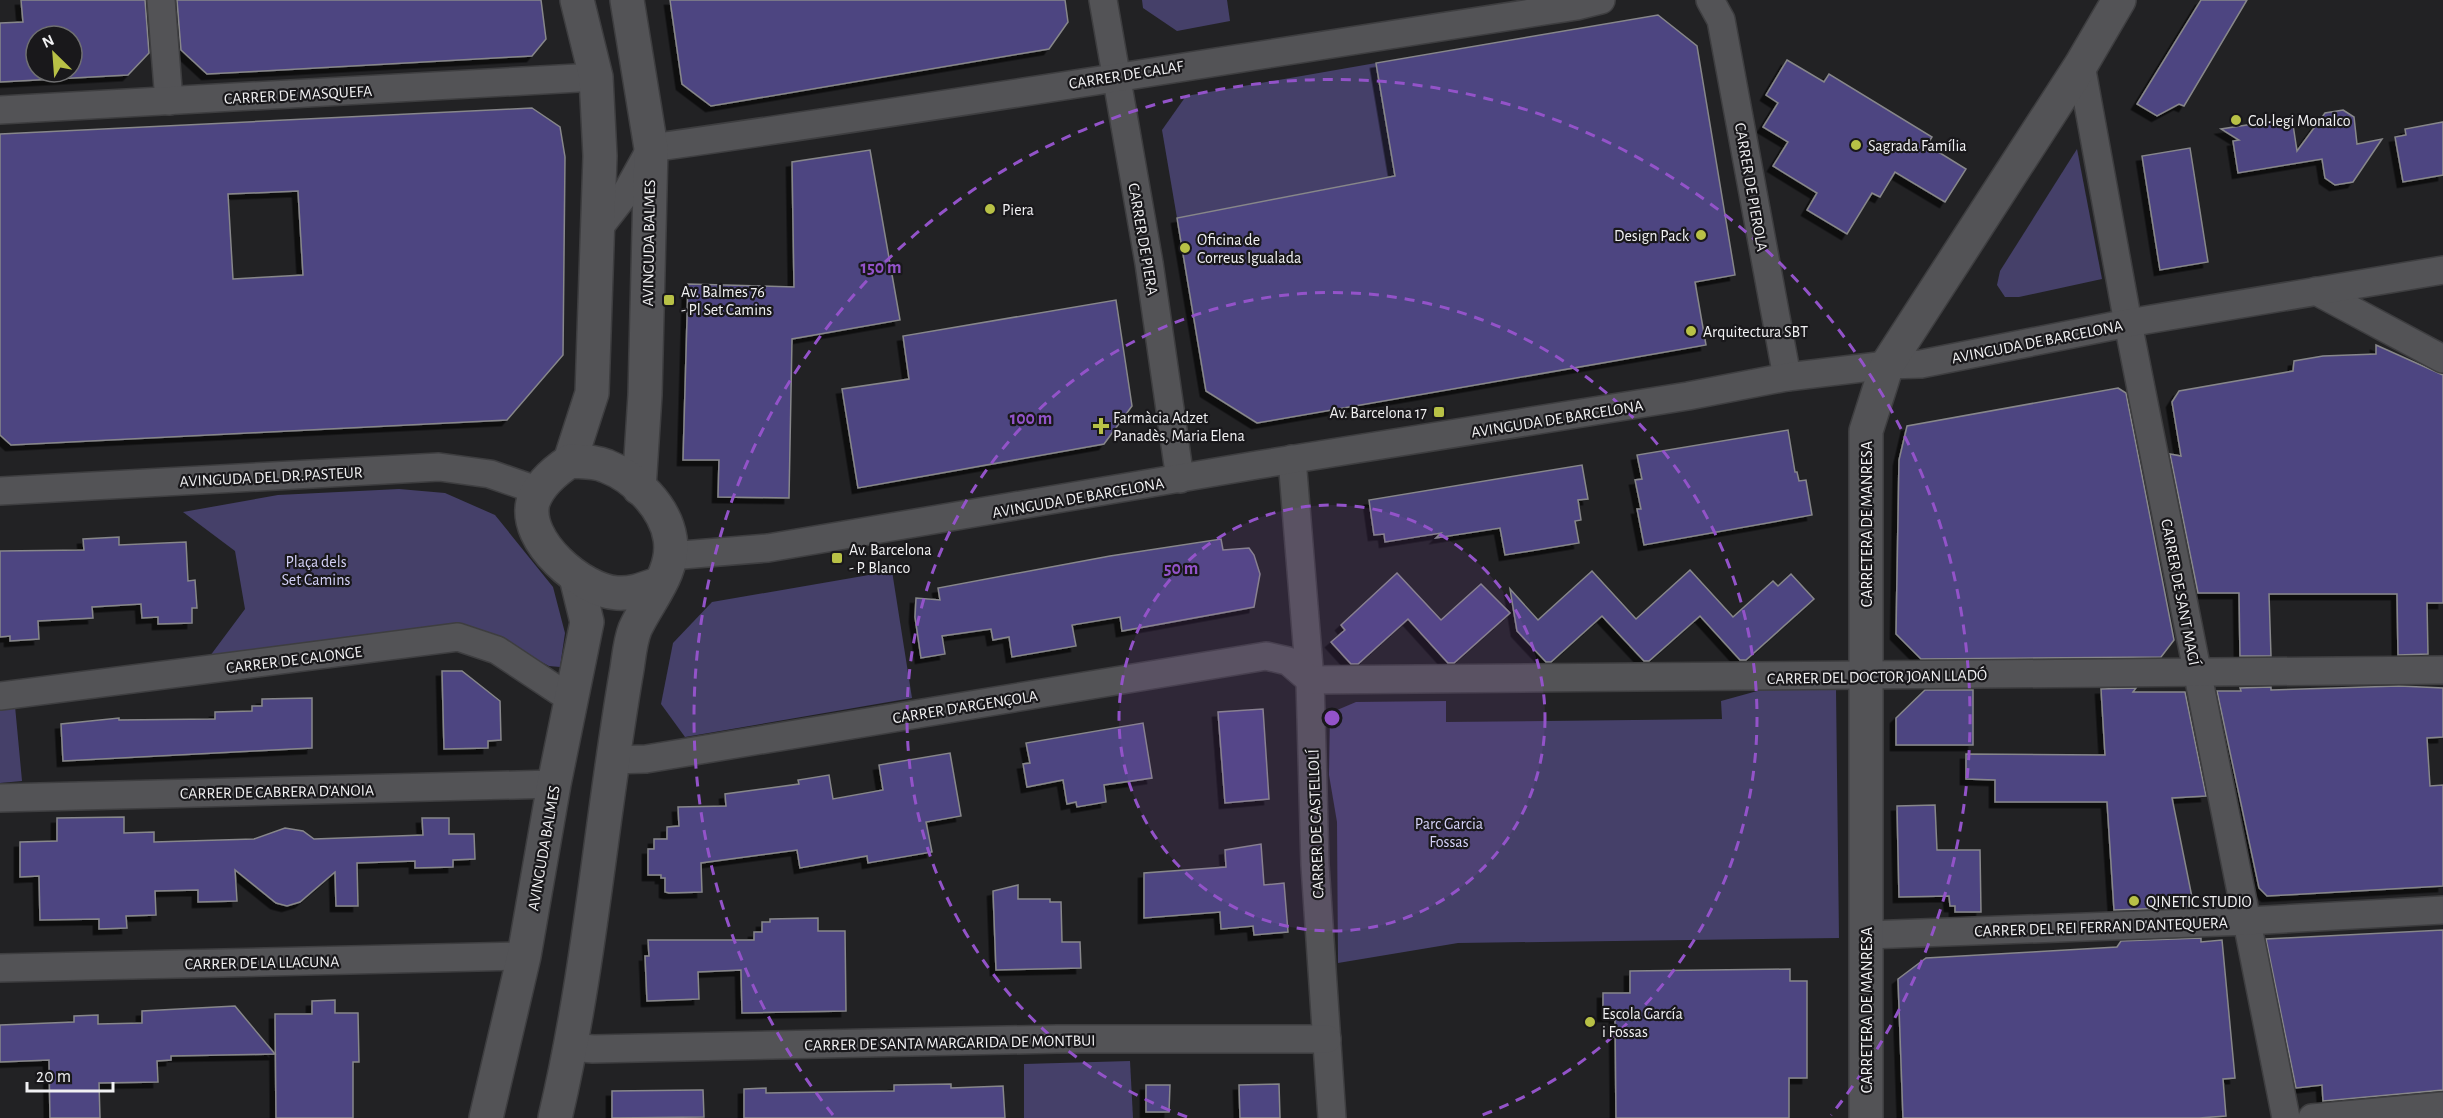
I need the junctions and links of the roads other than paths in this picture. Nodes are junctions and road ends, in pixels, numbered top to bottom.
1 (162, 0) edge
2 (577, 0) edge
3 (627, 0) edge
4 (1103, 0) edge
5 (1601, 0) edge
6 (1710, 0) edge
7 (2119, 0) edge
8 (2081, 65) junction
9 (1115, 75) junction
10 (596, 77) junction
11 (169, 101) junction
12 (0, 110) edge
13 (651, 148) junction
14 (598, 228) junction
15 (2443, 270) edge
16 (2316, 291) junction
17 (2128, 323) junction
18 (2443, 359) edge
19 (1887, 365) junction
20 (1787, 377) junction
21 (1292, 459) junction
22 (570, 461) junction
23 (1180, 479) junction
24 (639, 488) junction
25 (0, 491) edge
26 (539, 491) junction
27 (664, 570) junction
28 (576, 577) junction
29 (2443, 670) edge
30 (2197, 671) junction
31 (1865, 677) junction
32 (1310, 680) junction
33 (0, 696) edge
34 (572, 699) junction
35 (611, 760) junction
36 (554, 784) junction
37 (0, 798) edge
38 (2443, 910) edge
39 (2247, 921) junction
40 (1867, 935) junction
41 (524, 956) junction
42 (0, 968) edge
43 (1328, 1039) junction
44 (572, 1047) junction
45 (2443, 1106) edge
46 (486, 1118) edge
47 (555, 1118) edge
48 (1332, 1118) edge
49 (1866, 1118) edge
50 (2286, 1118) edge
51 (2312, 1118) edge

1 - 11 street
2 - 10 street
3 - 13 street, AVINGUDA BALMES
4 - 9 street, CARRER DE PIERA
5 - 9 street, CARRER DE CALAF
6 - 20 street, CARRER DE PIEROLA
7 - 8 street, CARRETERA DE MANRESA
8 - 17 street, CARRER DE SANT MAGÍ
8 - 19 street, CARRETERA DE MANRESA
9 - 13 street, CARRER DE CALAF
9 - 23 street, CARRER DE PIERA
10 - 11 street, CARRER DE MASQUEFA
10 - 14 street
11 - 12 street, CARRER DE MASQUEFA
13 - 14 street
13 - 24 street, AVINGUDA BALMES
14 - 22 street
15 - 16 street, AVINGUDA DE BARCELONA
16 - 17 street, AVINGUDA DE BARCELONA
16 - 18 street
17 - 19 street, AVINGUDA DE BARCELONA
17 - 30 street, CARRER DE SANT MAGÍ
19 - 20 street, AVINGUDA DE BARCELONA
19 - 31 street, CARRETERA DE MANRESA
20 - 21 street, AVINGUDA DE BARCELONA
21 - 23 street, AVINGUDA DE BARCELONA
21 - 32 street, CARRER DE CASTELLOLÍ
22 - 24 street
22 - 26 street
23 - 27 street, AVINGUDA DE BARCELONA
24 - 27 street
25 - 26 street, AVINGUDA DEL DR.PASTEUR
26 - 28 street
27 - 28 street
27 - 35 street
28 - 34 street, AVINGUDA BALMES
29 - 30 street, CARRER DEL DOCTOR JOAN LLADÓ
30 - 31 street, CARRER DEL DOCTOR JOAN LLADÓ
30 - 39 street, CARRER DE SANT MAGÍ
31 - 32 street, CARRER DEL DOCTOR JOAN LLADÓ
31 - 40 street, CARRETERA DE MANRESA
32 - 35 street, CARRER D'ARGENÇOLA
32 - 43 street, CARRER DE CASTELLOLÍ
33 - 34 street, CARRER DE CALONGE
34 - 36 street, AVINGUDA BALMES
35 - 44 street
36 - 37 street, CARRER DE CABRERA D'ANOIA
36 - 41 street, AVINGUDA BALMES
38 - 39 street, CARRER DEL REI FERRAN D'ANTEQUERA
39 - 40 street, CARRER DEL REI FERRAN D'ANTEQUERA
39 - 50 street, CARRER DE SANT MAGÍ
40 - 49 street, CARRETERA DE MANRESA
41 - 42 street, CARRER DE LA LLACUNA
41 - 46 street, AVINGUDA BALMES
43 - 44 street, CARRER DE SANTA MARGARIDA DE MONTBUI
43 - 48 street, CARRER DE CASTELLOLÍ
44 - 47 street
45 - 51 street

